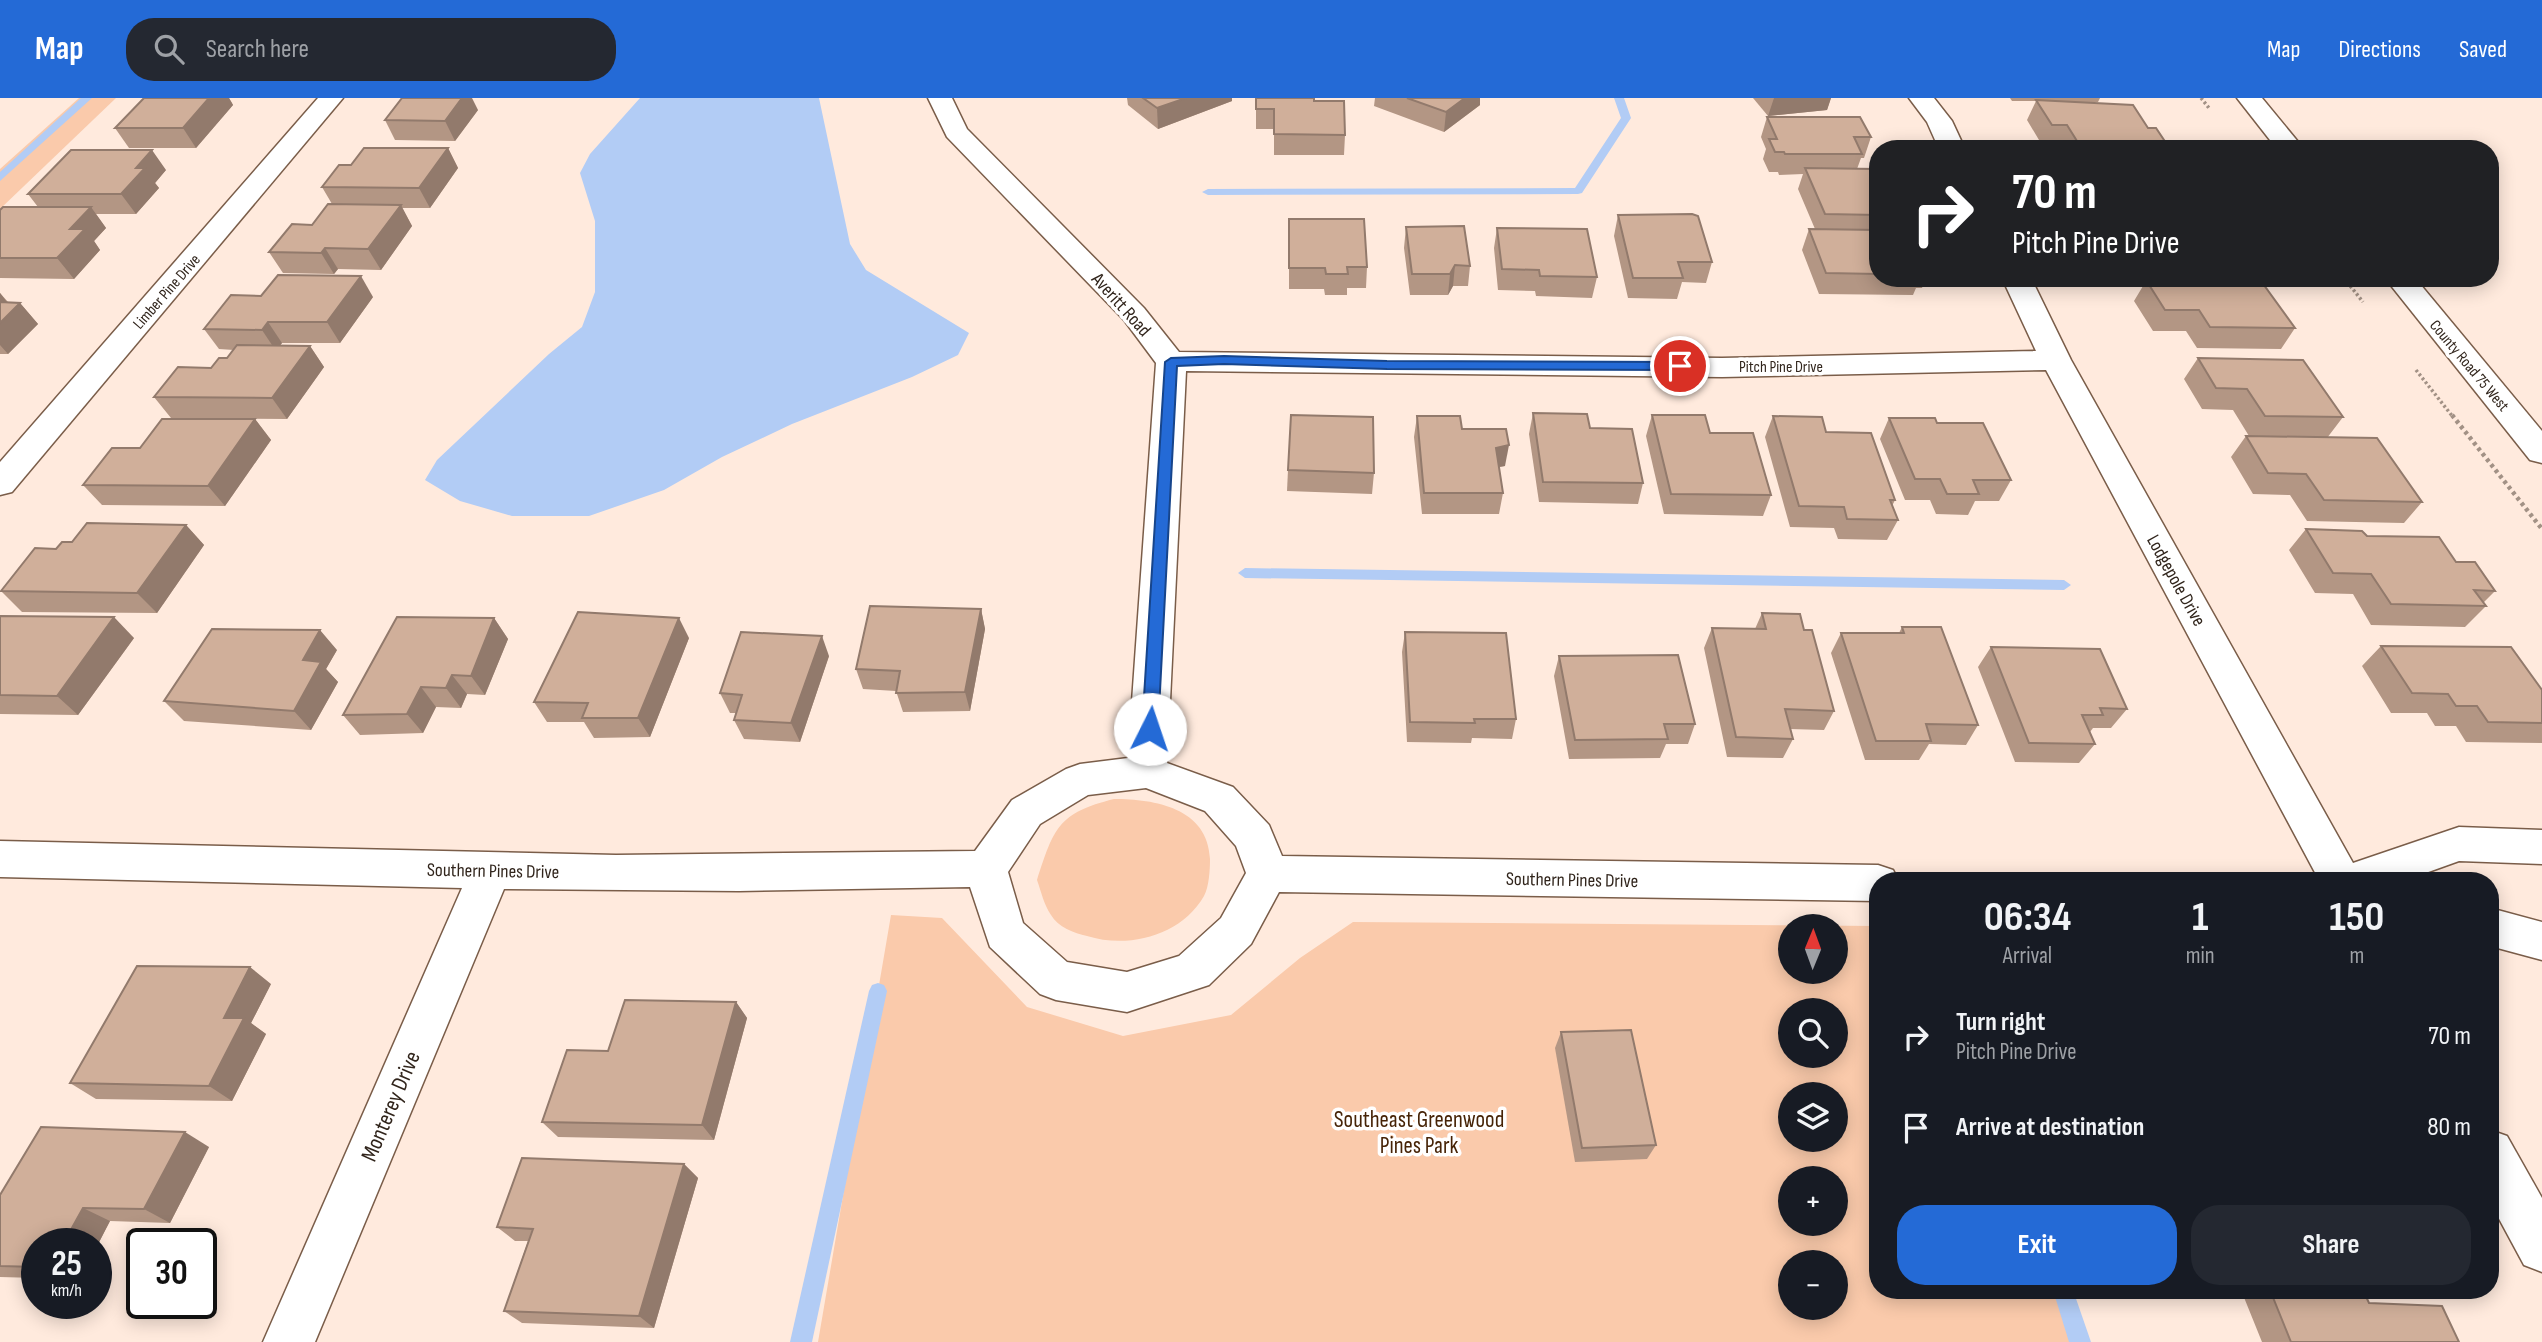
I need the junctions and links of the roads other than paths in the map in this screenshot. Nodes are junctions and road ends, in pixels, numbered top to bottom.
1 (331, 98) edge
2 (940, 98) edge
3 (1921, 98) edge
4 (2249, 98) edge
5 (1948, 140) edge
6 (2284, 140) edge
7 (2020, 287) edge
8 (2406, 287) edge
9 (2056, 360) junction
10 (1171, 362) junction
11 (2542, 452) edge
12 (0, 484) edge
13 (1147, 772) junction
14 (2542, 846) edge
15 (0, 859) edge
16 (986, 869) junction
17 (491, 870) junction
18 (2337, 872) edge
19 (2380, 872) edge
20 (1267, 873) junction
21 (1869, 883) edge
22 (2499, 929) edge
23 (2542, 941) edge
24 (2499, 1169) edge
25 (2542, 1247) edge
26 (289, 1342) edge

1 - 12 street, Limber Pine Drive
2 - 10 street, Averitt Road
3 - 5 street
4 - 6 street
7 - 9 street, Lodgepole Drive
8 - 11 street, County Road 75 West
9 - 10 street, Pitch Pine Drive
9 - 18 street, Lodgepole Drive
10 - 13 street
13 - 16 street
13 - 20 street
14 - 19 street
15 - 17 street, Southern Pines Drive
16 - 17 street, Southern Pines Drive
16 - 20 street
17 - 26 street, Monterey Drive
20 - 21 street, Southern Pines Drive
22 - 23 street
24 - 25 street

